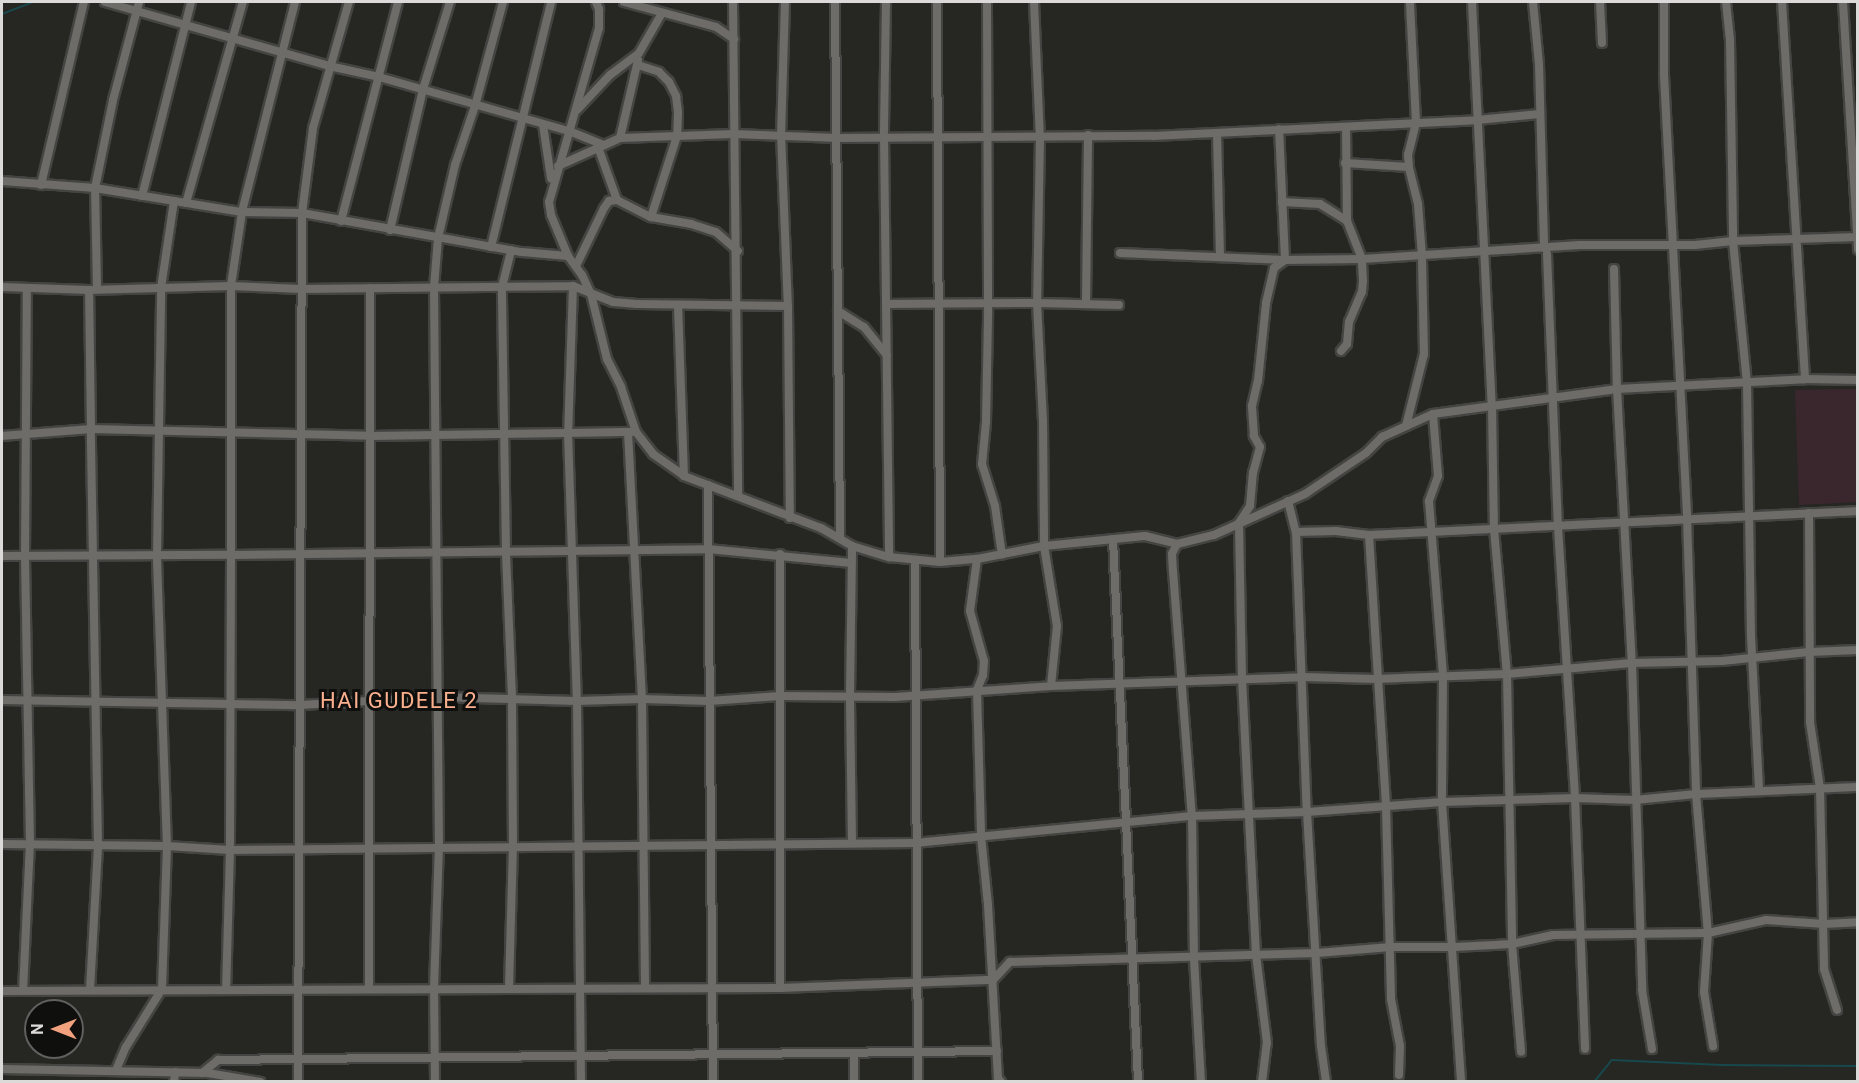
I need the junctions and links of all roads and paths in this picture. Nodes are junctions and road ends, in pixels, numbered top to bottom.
1 (84, 2) edge
2 (105, 2) edge
3 (139, 2) edge
4 (191, 2) edge
5 (243, 2) edge
6 (295, 2) edge
7 (349, 2) edge
8 (398, 2) edge
9 (450, 2) edge
10 (503, 2) edge
11 (551, 2) edge
12 (596, 2) edge
13 (624, 2) edge
14 (734, 2) edge
15 (785, 2) edge
16 (835, 2) edge
17 (886, 2) edge
18 (937, 2) edge
19 (987, 2) edge
20 (1034, 2) edge
21 (1410, 2) edge
22 (1472, 2) edge
23 (1533, 2) edge
24 (1600, 2) edge
25 (1664, 2) edge
26 (1726, 2) edge
27 (1782, 2) edge
28 (1843, 2) edge
29 (136, 13) junction
30 (662, 13) junction
31 (186, 25) junction
32 (233, 38) junction
33 (734, 39) junction
34 (1602, 43) dead end
35 (281, 52) junction
36 (639, 53) junction
37 (638, 65) junction
38 (329, 66) junction
39 (379, 77) junction
40 (423, 89) junction
41 (475, 106) junction
42 (575, 112) junction
43 (1540, 114) junction
44 (524, 118) junction
45 (1477, 120) junction
46 (1416, 122) junction
47 (543, 125) junction
48 (1346, 126) junction
49 (1279, 129) junction
50 (569, 131) junction
51 (1216, 133) junction
52 (734, 134) junction
53 (781, 134) junction
54 (1088, 135) junction
55 (677, 136) junction
56 (884, 136) junction
57 (939, 137) junction
58 (1040, 137) junction
59 (621, 138) junction
60 (838, 138) junction
61 (986, 138) junction
62 (601, 146) junction
63 (1346, 163) junction
64 (558, 166) junction
65 (1409, 167) junction
66 (2, 181) edge
67 (41, 185) junction
68 (552, 186) junction
69 (95, 188) junction
70 (142, 196) junction
71 (617, 200) junction
72 (174, 201) junction
73 (1282, 202) junction
74 (186, 203) junction
75 (242, 212) junction
76 (302, 213) junction
77 (651, 217) junction
78 (341, 221) junction
79 (1347, 221) junction
80 (390, 230) junction
81 (1857, 237) edge
82 (438, 238) junction
83 (490, 247) junction
84 (511, 250) junction
85 (1857, 250) edge
86 (738, 251) junction
87 (1546, 251) junction
88 (1483, 252) junction
89 (1120, 253) dead end
90 (568, 256) junction
91 (1422, 256) junction
92 (1220, 257) junction
93 (1362, 258) junction
94 (1285, 260) junction
95 (576, 266) junction
96 (1614, 269) dead end
97 (231, 286) junction
98 (502, 286) junction
99 (573, 286) junction
100 (2, 287) edge
101 (27, 288) junction
102 (161, 288) junction
103 (370, 288) junction
104 (434, 288) junction
105 (302, 289) junction
106 (93, 290) junction
107 (591, 294) junction
108 (938, 303) junction
109 (1037, 303) junction
110 (886, 304) junction
111 (1086, 304) junction
112 (678, 305) junction
113 (1119, 305) dead end
114 (738, 306) junction
115 (788, 306) junction
116 (838, 311) junction
117 (1341, 351) dead end
118 (888, 356) junction
119 (1804, 379) junction
120 (1857, 380) edge
121 (1748, 383) junction
122 (1679, 387) junction
123 (1617, 389) junction
124 (1554, 396) junction
125 (1492, 406) junction
126 (1433, 414) junction
127 (1406, 426) junction
128 (91, 429) junction
129 (568, 432) junction
130 (632, 432) junction
131 (161, 433) junction
132 (231, 433) junction
133 (26, 434) junction
134 (435, 434) junction
135 (301, 435) junction
136 (2, 436) edge
137 (370, 436) junction
138 (684, 476) junction
139 (708, 485) junction
140 (738, 495) junction
141 (1288, 501) junction
142 (1857, 511) edge
143 (1809, 513) junction
144 (1748, 514) junction
145 (790, 518) junction
146 (1687, 518) junction
147 (1239, 523) junction
148 (1624, 524) junction
149 (1558, 527) junction
150 (1494, 529) junction
151 (1432, 531) junction
152 (1296, 532) junction
153 (1369, 535) junction
154 (840, 537) junction
155 (1113, 539) junction
156 (1177, 544) junction
157 (852, 546) junction
158 (1044, 546) junction
159 (708, 549) junction
160 (634, 550) junction
161 (573, 551) junction
162 (506, 552) junction
163 (436, 553) junction
164 (369, 554) junction
165 (780, 554) junction
166 (231, 555) junction
167 (300, 555) junction
168 (1002, 555) junction
169 (2, 556) edge
170 (25, 556) junction
171 (94, 556) junction
172 (157, 556) junction
173 (889, 557) junction
174 (977, 559) junction
175 (915, 561) junction
176 (940, 562) junction
177 (851, 563) junction
178 (1857, 650) edge
179 (1809, 652) junction
180 (1752, 658) junction
181 (1693, 661) junction
182 (1632, 663) junction
183 (1567, 669) junction
184 (1507, 674) junction
185 (1443, 676) junction
186 (1303, 677) junction
187 (1376, 679) junction
188 (1242, 680) junction
189 (1181, 683) junction
190 (1118, 684) junction
191 (1051, 686) junction
192 (977, 690) junction
193 (917, 694) junction
194 (438, 696) junction
195 (780, 696) junction
196 (850, 696) junction
197 (512, 697) junction
198 (642, 699) junction
199 (2, 700) edge
200 (27, 700) junction
201 (577, 701) junction
202 (709, 701) junction
203 (94, 702) junction
204 (367, 702) junction
205 (160, 703) junction
206 (230, 704) junction
207 (300, 705) junction
208 (1857, 787) edge
209 (1820, 788) junction
210 (1760, 791) junction
211 (1696, 794) junction
212 (1575, 798) junction
213 (1635, 800) junction
214 (1510, 801) junction
215 (1442, 802) junction
216 (1386, 806) junction
217 (1307, 812) junction
218 (1249, 813) junction
219 (1191, 816) junction
220 (1125, 823) junction
221 (981, 836) junction
222 (852, 843) junction
223 (915, 843) junction
224 (2, 844) edge
225 (30, 844) junction
226 (98, 845) junction
227 (644, 845) junction
228 (710, 845) junction
229 (780, 845) junction
230 (167, 846) junction
231 (439, 848) junction
232 (513, 848) junction
233 (579, 848) junction
234 (299, 849) junction
235 (368, 849) junction
236 (230, 850) junction
237 (1857, 922) edge
238 (1824, 924) junction
239 (1641, 933) junction
240 (1708, 933) junction
241 (1581, 934) junction
242 (1512, 944) junction
243 (1391, 947) junction
244 (1454, 947) junction
245 (1317, 953) junction
246 (1256, 955) junction
247 (1194, 958) junction
248 (1131, 959) junction
249 (993, 981) junction
250 (916, 983) junction
251 (645, 986) junction
252 (714, 986) junction
253 (580, 987) junction
254 (434, 988) junction
255 (509, 988) junction
256 (780, 988) junction
257 (162, 989) junction
258 (369, 989) junction
259 (90, 990) junction
260 (226, 990) junction
261 (298, 990) junction
262 (2, 991) edge
263 (23, 991) junction
264 (1837, 1010) dead end
265 (1713, 1046) dead end
266 (1585, 1049) dead end
267 (1652, 1049) dead end
268 (918, 1052) junction
269 (997, 1052) junction
270 (1521, 1052) dead end
271 (854, 1053) junction
272 (714, 1054) junction
273 (580, 1055) junction
274 (435, 1056) junction
275 (298, 1058) junction
276 (2, 1069) edge
277 (116, 1070) junction
278 (175, 1072) junction
279 (202, 1073) junction
280 (1399, 1075) dead end
281 (239, 1080) edge
282 (174, 1082) edge
283 (260, 1082) edge
284 (298, 1082) edge
285 (435, 1082) edge
286 (581, 1082) edge
287 (713, 1082) edge
288 (854, 1082) edge
289 (918, 1082) edge
290 (1001, 1082) edge
291 (1138, 1082) edge
292 (1201, 1082) edge
293 (1263, 1082) edge
294 (1326, 1082) edge
295 (1461, 1082) edge

1 - 67 street
2 - 29 street
3 - 29 street
4 - 31 street
5 - 32 street
6 - 35 street
7 - 38 street
8 - 39 street
9 - 40 street
10 - 41 street
11 - 44 street
12 - 42 street
13 - 30 street
14 - 33 street
15 - 53 street
16 - 60 street
17 - 56 street
18 - 57 street
19 - 61 street
20 - 58 street
21 - 46 street
22 - 45 street
23 - 43 street
24 - 34 street
25 - 122 street
26 - 121 street
27 - 119 street
28 - 85 street
29 - 31 street
29 - 69 street
30 - 33 street
30 - 36 street
31 - 32 street
31 - 70 street
32 - 35 street
32 - 74 street
33 - 52 street
35 - 38 street
35 - 75 street
36 - 37 street
36 - 42 street
37 - 55 street
37 - 59 street
38 - 39 street
38 - 76 street
39 - 40 street
39 - 78 street
40 - 41 street
40 - 80 street
41 - 44 street
41 - 82 street
42 - 50 street
43 - 45 street
43 - 87 street
44 - 47 street
44 - 83 street
45 - 46 street
45 - 88 street
46 - 48 street
46 - 65 street
47 - 50 street
47 - 68 street
48 - 49 street
48 - 63 street
49 - 51 street
49 - 73 street
50 - 62 street
50 - 64 street
51 - 54 street
51 - 92 street
52 - 53 street
52 - 55 street
52 - 86 street
53 - 60 street
53 - 115 street
54 - 58 street
54 - 111 street
55 - 59 street
55 - 77 street
56 - 57 street
56 - 60 street
56 - 110 street
57 - 61 street
57 - 108 street
58 - 61 street
58 - 109 street
59 - 62 street
60 - 116 street
61 - 168 street
62 - 64 street
62 - 71 street
63 - 65 street
63 - 79 street
64 - 68 street
65 - 91 street
66 - 67 street
67 - 69 street
68 - 90 street
69 - 70 street
69 - 106 street
70 - 72 street
71 - 77 street
71 - 95 street
72 - 74 street
72 - 102 street
73 - 79 street
73 - 94 street
74 - 75 street
75 - 76 street
75 - 97 street
76 - 78 street
76 - 105 street
77 - 86 street
78 - 80 street
79 - 93 street
80 - 82 street
81 - 87 street
82 - 83 street
82 - 104 street
83 - 84 street
84 - 90 street
84 - 98 street
86 - 114 street
87 - 88 street
87 - 124 street
88 - 91 street
88 - 125 street
89 - 92 street
90 - 95 street
91 - 93 street
91 - 127 street
92 - 94 street
93 - 94 street
93 - 117 street
94 - 147 street
95 - 107 street
96 - 123 street
97 - 102 street
97 - 105 street
97 - 132 street
98 - 99 street
98 - 104 street
98 - 162 street
99 - 107 street
99 - 129 street
100 - 101 street
101 - 106 street
101 - 133 street
102 - 106 street
102 - 131 street
103 - 104 street
103 - 105 street
103 - 137 street
104 - 134 street
105 - 135 street
106 - 128 street
107 - 112 street
107 - 130 street
108 - 109 street
108 - 110 street
108 - 176 street
109 - 111 street
109 - 158 street
110 - 118 street
111 - 113 street
112 - 114 street
112 - 138 street
114 - 115 street
114 - 140 street
115 - 145 street
116 - 118 street
116 - 154 street
118 - 173 street
119 - 120 street
119 - 121 street
121 - 122 street
121 - 144 street
122 - 123 street
122 - 146 street
123 - 124 street
123 - 148 street
124 - 125 street
124 - 149 street
125 - 126 street
125 - 150 street
126 - 127 street
126 - 151 street
127 - 141 street
128 - 131 street
128 - 133 street
128 - 171 street
129 - 130 street
129 - 134 street
129 - 161 street
130 - 138 street
130 - 160 street
131 - 132 street
131 - 172 street
132 - 135 street
132 - 166 street
133 - 136 street
133 - 170 street
134 - 137 street
134 - 163 street
135 - 137 street
135 - 167 street
137 - 164 street
138 - 139 street
139 - 140 street
139 - 159 street
140 - 145 street
141 - 147 street
141 - 152 street
142 - 143 street
143 - 144 street
143 - 179 street
144 - 146 street
144 - 180 street
145 - 154 street
146 - 148 street
146 - 181 street
147 - 156 street
147 - 188 street
148 - 149 street
148 - 182 street
149 - 150 street
149 - 183 street
150 - 151 street
150 - 184 street
151 - 153 street
151 - 185 street
152 - 153 street
152 - 186 street
153 - 187 street
154 - 157 street
155 - 156 street
155 - 158 street
155 - 190 street
156 - 189 street
157 - 173 street
157 - 177 street
158 - 168 street
158 - 191 street
159 - 160 street
159 - 165 street
159 - 202 street
160 - 161 street
160 - 198 street
161 - 162 street
161 - 201 street
162 - 163 street
162 - 197 street
163 - 164 street
163 - 194 street
164 - 167 street
164 - 204 street
165 - 177 street
165 - 195 street
166 - 167 street
166 - 172 street
166 - 206 street
167 - 207 street
168 - 174 street
169 - 170 street
170 - 171 street
170 - 200 street
171 - 172 street
171 - 203 street
172 - 205 street
173 - 175 street
174 - 176 street
174 - 192 street
175 - 176 street
175 - 193 street
177 - 196 street
178 - 179 street
179 - 180 street
179 - 209 street
180 - 181 street
180 - 210 street
181 - 182 street
181 - 211 street
182 - 183 street
182 - 213 street
183 - 184 street
183 - 212 street
184 - 185 street
184 - 214 street
185 - 187 street
185 - 215 street
186 - 187 street
186 - 188 street
186 - 217 street
187 - 216 street
188 - 189 street
188 - 218 street
189 - 190 street
189 - 219 street
190 - 191 street
190 - 220 street
191 - 192 street
192 - 193 street
192 - 221 street
193 - 196 street
193 - 223 street
194 - 197 street
194 - 204 street
194 - 231 street
195 - 196 street
195 - 202 street
195 - 229 street
196 - 222 street
197 - 201 street
197 - 232 street
198 - 201 street
198 - 202 street
198 - 227 street
199 - 200 street
200 - 203 street
200 - 225 street
201 - 233 street
202 - 228 street
203 - 205 street
203 - 226 street
204 - 207 street
204 - 235 street
205 - 206 street
205 - 230 street
206 - 207 street
206 - 236 street
207 - 234 street
208 - 209 street
209 - 210 street
209 - 238 street
210 - 211 street
211 - 213 street
211 - 240 street
212 - 213 street
212 - 214 street
212 - 241 street
213 - 239 street
214 - 215 street
214 - 242 street
215 - 216 street
215 - 244 street
216 - 217 street
216 - 243 street
217 - 218 street
217 - 245 street
218 - 219 street
218 - 246 street
219 - 220 street
219 - 247 street
220 - 221 street
220 - 248 street
221 - 223 street
221 - 249 street
222 - 223 street
222 - 229 street
223 - 250 street
224 - 225 street
225 - 226 street
225 - 263 street
226 - 230 street
226 - 259 street
227 - 228 street
227 - 233 street
227 - 251 street
228 - 229 street
228 - 252 street
229 - 256 street
230 - 236 street
230 - 257 street
231 - 232 street
231 - 235 street
231 - 254 street
232 - 233 street
232 - 255 street
233 - 253 street
234 - 235 street
234 - 236 street
234 - 261 street
235 - 258 street
236 - 260 street
237 - 238 street
238 - 240 street
238 - 264 street
239 - 240 street
239 - 241 street
239 - 267 street
240 - 265 street
241 - 242 street
241 - 266 street
242 - 244 street
242 - 270 street
243 - 244 street
243 - 245 street
243 - 280 street
244 - 295 street
245 - 246 street
245 - 294 street
246 - 247 street
246 - 293 street
247 - 248 street
247 - 292 street
248 - 249 street
248 - 291 street
249 - 250 street
249 - 269 street
250 - 256 street
250 - 268 street
251 - 252 street
251 - 253 street
252 - 256 street
252 - 272 street
253 - 255 street
253 - 273 street
254 - 255 street
254 - 258 street
254 - 274 street
257 - 259 street
257 - 260 street
257 - 277 street
258 - 261 street
259 - 263 street
260 - 261 street
261 - 275 street
262 - 263 street
268 - 269 street
268 - 271 street
268 - 289 street
269 - 290 street
271 - 272 street
271 - 288 street
272 - 273 street
272 - 287 street
273 - 274 street
273 - 286 street
274 - 275 street
274 - 285 street
275 - 279 street
275 - 284 street
276 - 277 street
277 - 278 street
278 - 279 street
278 - 282 street
279 - 281 street
281 - 283 street

